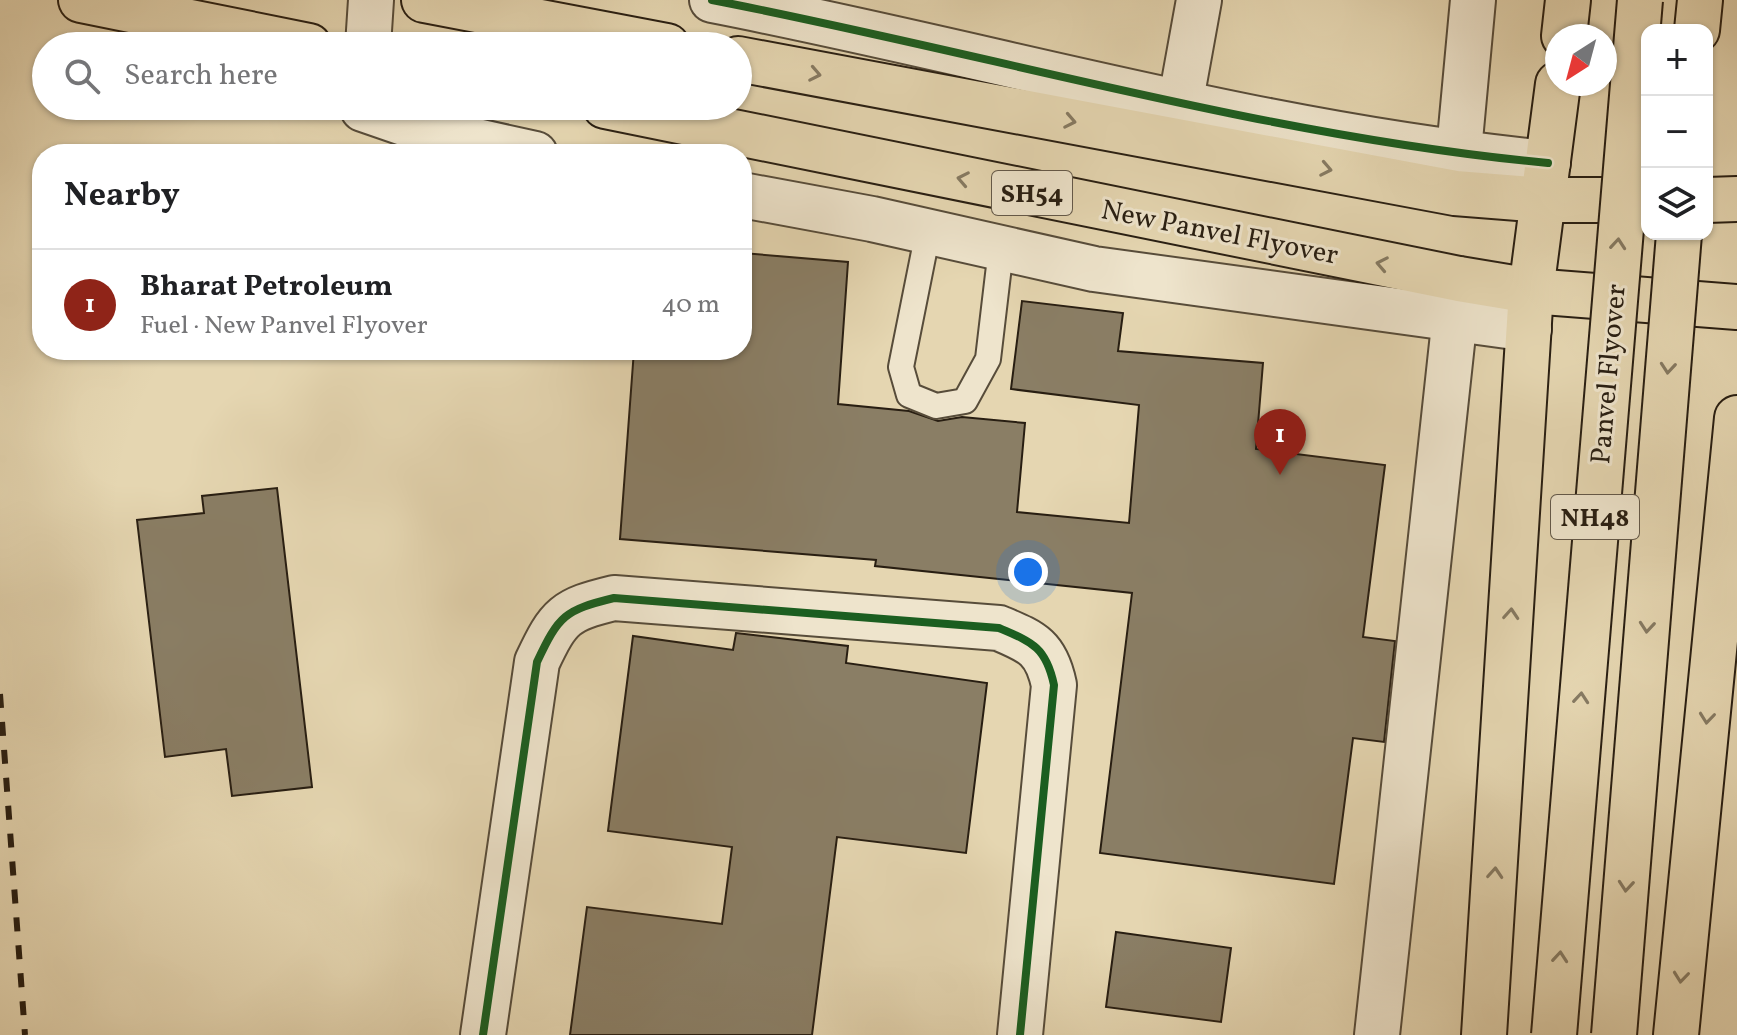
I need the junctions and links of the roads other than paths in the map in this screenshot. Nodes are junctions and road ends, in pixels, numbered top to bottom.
1 (81, 0) edge
2 (371, 0) edge
3 (424, 0) edge
4 (712, 0) edge
5 (1199, 0) edge
6 (1473, 0) edge
7 (1640, 0) edge
8 (1700, 0) edge
9 (756, 4) edge
10 (1698, 24) edge
11 (240, 32) edge
12 (369, 32) edge
13 (592, 32) edge
14 (752, 61) edge
15 (1557, 96) edge
16 (1180, 105) junction
17 (395, 120) edge
18 (667, 120) edge
19 (490, 144) edge
20 (1458, 174) junction
21 (1546, 181) junction
22 (752, 197) edge
23 (1641, 199) edge
24 (1737, 199) edge
25 (1713, 200) edge
26 (928, 232) junction
27 (1679, 240) edge
28 (1001, 249) junction
29 (1457, 299) junction
30 (1737, 307) edge
31 (1530, 310) junction
32 (1737, 418) edge
33 (483, 1035) edge
34 (1020, 1035) edge
35 (1377, 1035) edge
36 (1484, 1035) edge
37 (1554, 1035) edge
38 (1614, 1035) edge
39 (1676, 1035) edge

1 - 11 main road
2 - 12 street
3 - 13 main road
4 - 9 street
5 - 16 street
6 - 20 street
37 -> 7 main road, Panvel Flyover / NH48, bridge
8 - 10 main road
9 - 16 street
14 -> 20 main road
15 - 21 main road
16 - 20 street
17 - 19 street
29 -> 18 main road, New Panvel Flyover / SH54
20 - 21 main road
21 - 23 main road
21 - 31 main road
22 - 26 street
24 - 25 main road
26 - 28 street
26 - 28 lane
27 -> 38 main road, NH48, bridge
28 - 29 street
29 - 31 street
29 - 35 street
30 - 31 main road
36 -> 31 main road
32 -> 39 main road
33 - 34 street

